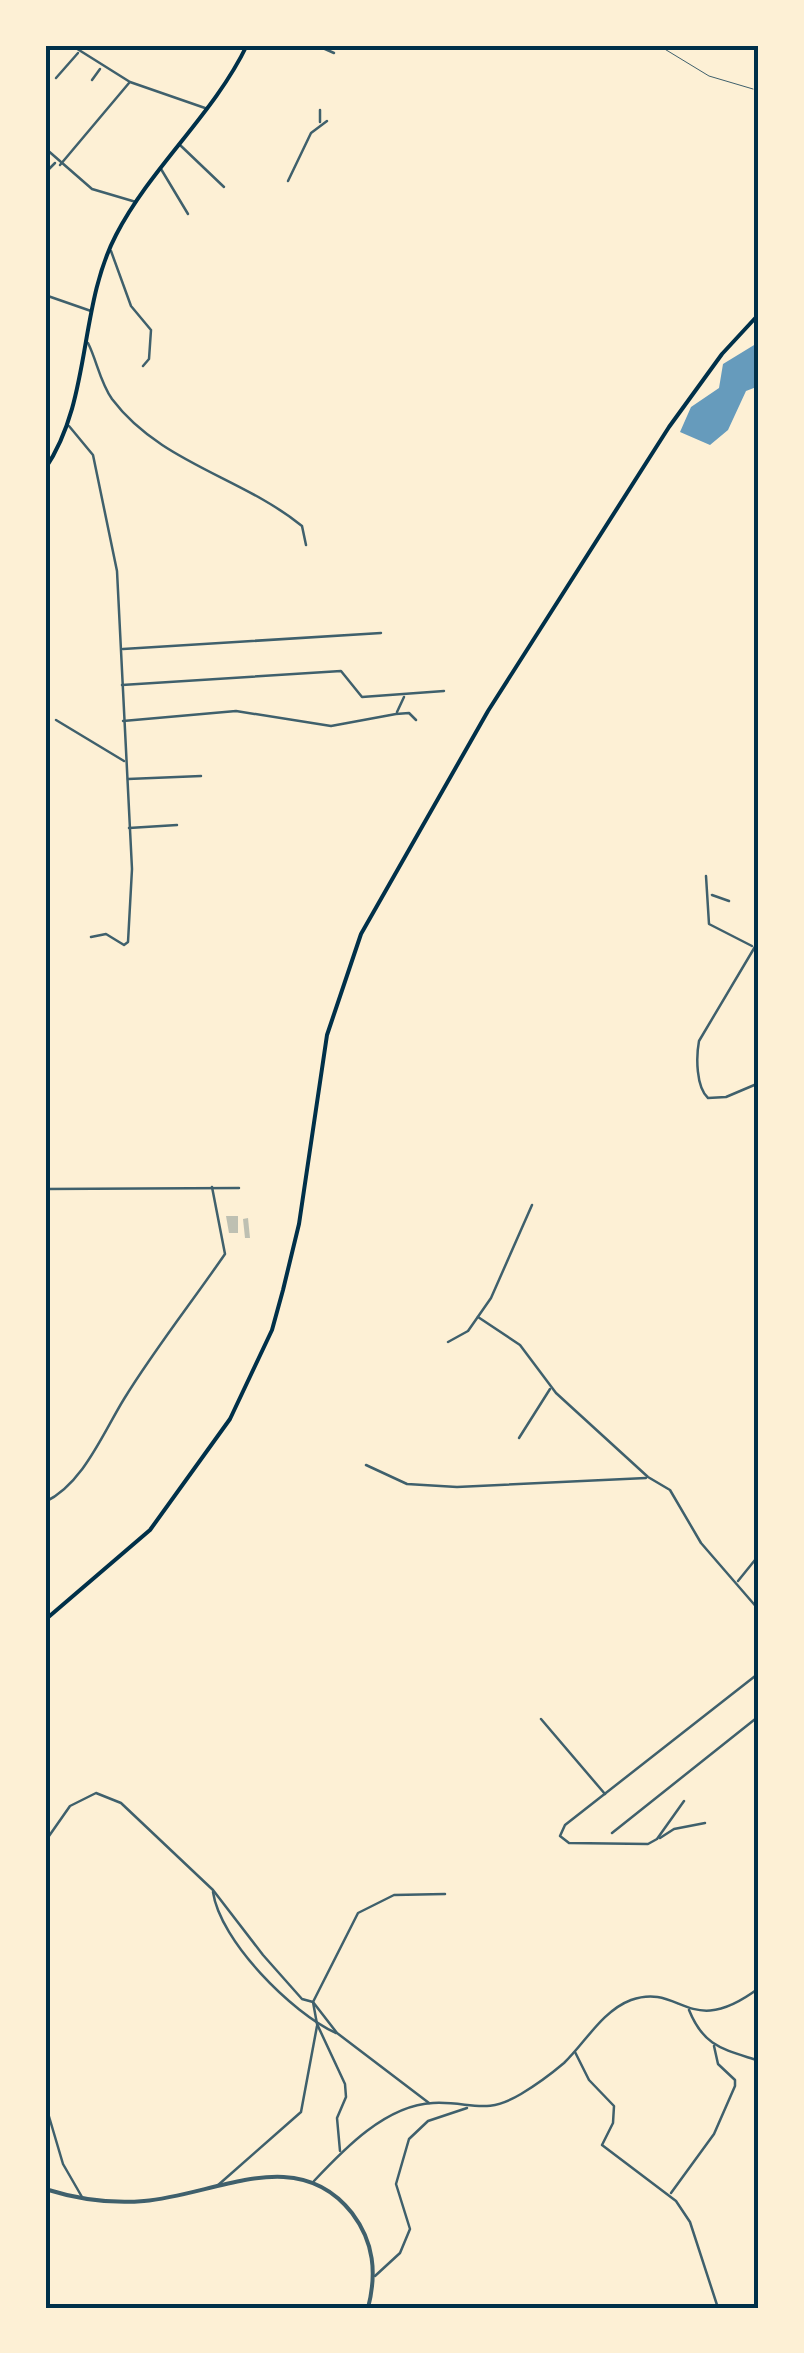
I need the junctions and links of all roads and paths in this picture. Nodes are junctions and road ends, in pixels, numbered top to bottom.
1 (70, 45) edge
2 (249, 45) edge
3 (316, 45) edge
4 (658, 45) edge
5 (79, 52) junction
6 (334, 53) dead end
7 (101, 68) junction
8 (56, 78) dead end
9 (92, 80) dead end
10 (130, 82) junction
11 (753, 88) dead end
12 (204, 108) junction
13 (320, 110) dead end
14 (327, 121) dead end
15 (319, 123) junction
16 (179, 144) junction
17 (45, 148) edge
18 (58, 163) junction
19 (161, 170) junction
20 (45, 173) edge
21 (288, 181) dead end
22 (224, 187) dead end
23 (138, 202) junction
24 (188, 214) dead end
25 (110, 250) junction
26 (45, 295) edge
27 (92, 312) junction
28 (759, 314) edge
29 (86, 340) junction
30 (143, 366) dead end
31 (68, 425) junction
32 (45, 469) edge
33 (306, 546) dead end
34 (381, 633) dead end
35 (121, 650) junction
36 (122, 685) junction
37 (444, 691) dead end
38 (406, 694) junction
39 (396, 714) junction
40 (56, 720) dead end
41 (416, 720) dead end
42 (123, 721) junction
43 (125, 761) junction
44 (202, 776) dead end
45 (126, 780) junction
46 (177, 825) dead end
47 (129, 828) junction
48 (706, 876) dead end
49 (710, 894) junction
50 (730, 901) dead end
51 (91, 937) dead end
52 (759, 940) edge
53 (753, 946) junction
54 (759, 1084) edge
55 (212, 1187) junction
56 (239, 1188) dead end
57 (45, 1189) edge
58 (532, 1205) dead end
59 (478, 1317) junction
60 (448, 1342) dead end
61 (551, 1388) junction
62 (518, 1438) dead end
63 (366, 1465) dead end
64 (648, 1478) junction
65 (45, 1502) edge
66 (759, 1555) edge
67 (736, 1584) junction
68 (759, 1610) edge
69 (45, 1620) edge
70 (759, 1674) edge
71 (759, 1716) edge
72 (541, 1719) dead end
73 (606, 1796) junction
74 (684, 1800) dead end
75 (705, 1824) dead end
76 (612, 1833) dead end
77 (45, 1834) edge
78 (658, 1840) junction
79 (213, 1890) junction
80 (446, 1894) dead end
81 (759, 1988) edge
82 (313, 2002) junction
83 (689, 2009) junction
84 (317, 2024) junction
85 (337, 2033) junction
86 (714, 2046) junction
87 (574, 2051) junction
88 (759, 2061) edge
89 (45, 2102) edge
90 (428, 2103) junction
91 (468, 2108) junction
92 (340, 2153) junction
93 (314, 2181) junction
94 (216, 2186) junction
95 (45, 2189) edge
96 (670, 2194) junction
97 (82, 2198) junction
98 (373, 2278) junction
99 (368, 2308) edge
100 (718, 2308) edge

1 - 5 street
2 - 12 main road
3 - 6 street
4 - 11 lane
5 - 7 street
5 - 8 street
7 - 9 street
7 - 10 street
10 - 12 street
10 - 18 street
12 - 16 main road
13 - 15 street
14 - 15 street
15 - 21 street
16 - 19 main road
16 - 22 street
17 - 18 street
18 - 20 street
18 - 23 street
19 - 23 main road
19 - 24 street
23 - 25 main road
25 - 27 main road
25 - 30 street
26 - 27 street
27 - 29 main road
28 - 69 main road
29 - 31 main road
29 - 33 street
31 - 32 main road
31 - 35 street
34 - 35 street
35 - 36 street
36 - 38 street
36 - 42 street
37 - 38 street
38 - 39 street
39 - 41 street
39 - 42 street
40 - 43 street
42 - 43 street
43 - 45 street
44 - 45 street
45 - 47 street
46 - 47 street
47 - 51 street
48 - 49 street
49 - 50 street
49 - 53 street
52 - 53 street
53 - 54 street
55 - 56 street
55 - 57 street
55 - 65 street
58 - 59 street
59 - 60 street
59 - 61 street
61 - 62 street
61 - 64 street
63 - 64 street
64 - 67 street
66 - 67 street
67 - 68 street
70 - 73 street
71 - 76 street
72 - 73 street
73 - 78 street
74 - 78 street
75 - 78 street
77 - 79 street
79 - 82 street
79 - 84 street
80 - 82 street
81 - 83 street
82 - 84 street
82 - 85 street
83 - 86 street
83 - 87 street
84 - 85 street
84 - 92 street
84 - 94 street
85 - 90 street
86 - 88 street
86 - 96 street
87 - 91 street
87 - 96 street
89 - 97 street
90 - 91 street
90 - 92 street
91 - 98 street
92 - 93 street
93 - 94 street
93 - 98 street
94 - 97 street
95 - 97 street
96 - 100 street
98 - 99 street

